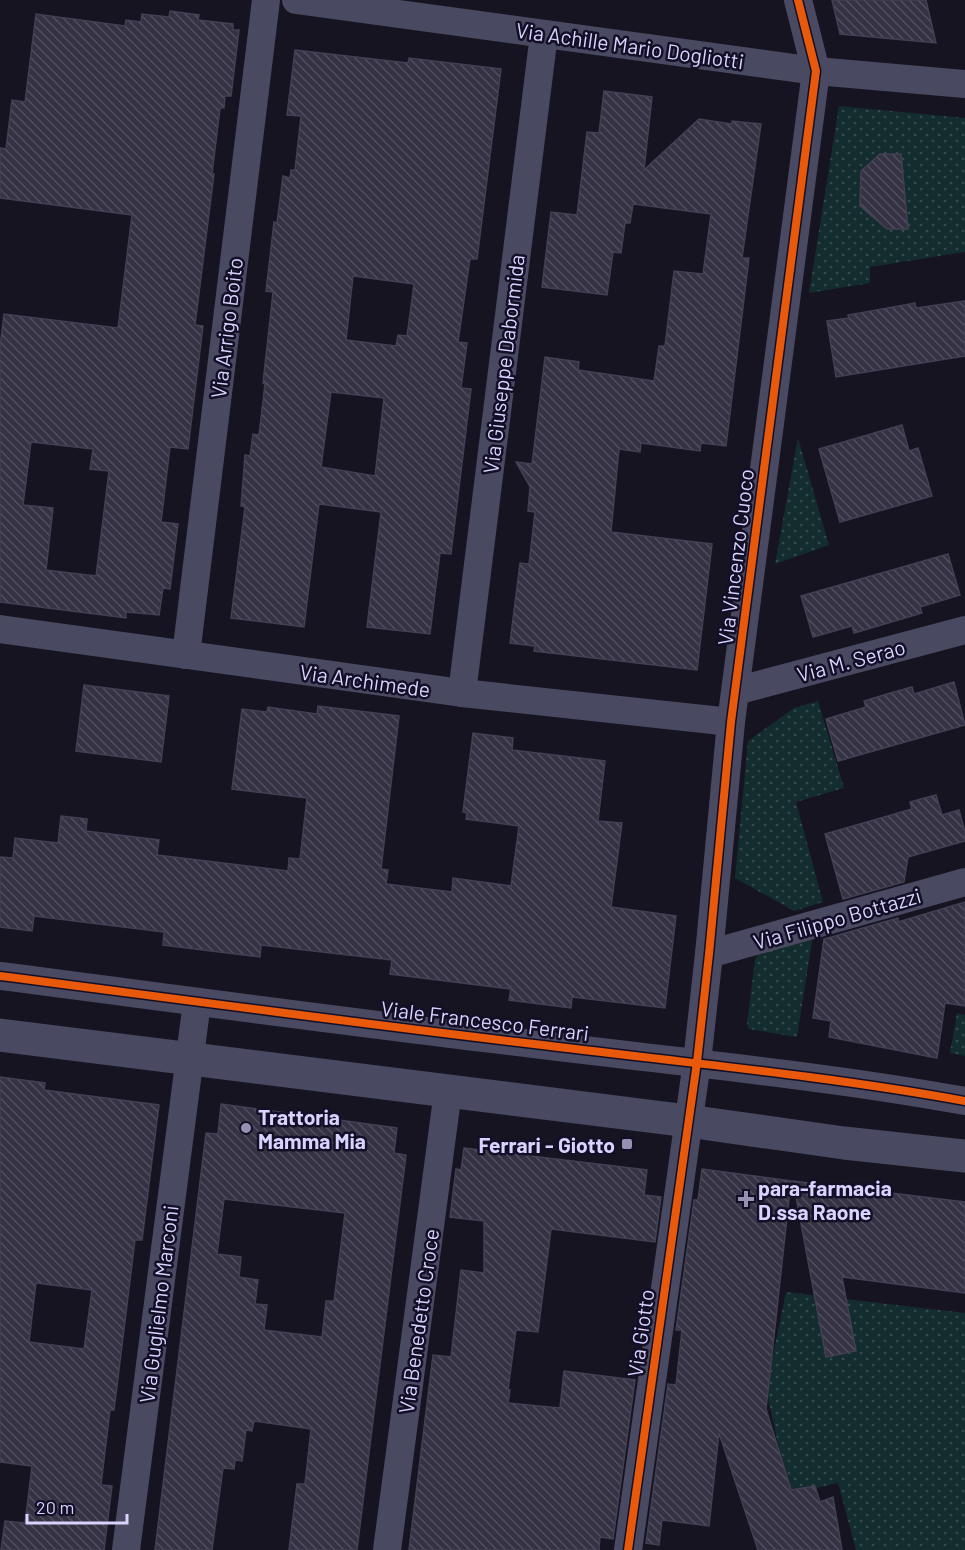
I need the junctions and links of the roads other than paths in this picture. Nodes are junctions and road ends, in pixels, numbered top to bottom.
1 (266, 0) edge
2 (296, 0) edge
3 (798, 0) edge
4 (544, 34) junction
5 (816, 70) junction
6 (965, 84) edge
7 (0, 629) edge
8 (965, 630) edge
9 (186, 655) junction
10 (736, 691) junction
11 (462, 693) junction
12 (731, 722) junction
13 (965, 882) edge
14 (709, 954) junction
15 (0, 976) edge
16 (198, 1002) junction
17 (0, 1035) edge
18 (189, 1058) junction
19 (697, 1062) junction
20 (448, 1091) junction
21 (965, 1101) edge
22 (688, 1121) junction
23 (965, 1156) edge
24 (126, 1550) edge
25 (387, 1550) edge
26 (628, 1550) edge

1 - 9 street, Via Arrigo Boito
2 - 4 street, Via Achille Mario Dogliotti
3 - 5 street, Via Vincenzo Cuoco
4 - 5 street, Via Achille Mario Dogliotti
4 - 11 street, Via Giuseppe Dabormida
5 - 6 street, Via Achille Mario Dogliotti
5 - 10 street, Via Vincenzo Cuoco
7 - 9 street, Via Archimede
8 - 10 street, Via M. Serao
9 - 11 street, Via Archimede
10 - 12 street, Via Vincenzo Cuoco
11 - 12 street, Via Archimede
12 - 14 street, Via Vincenzo Cuoco
13 - 14 street, Via Filippo Bottazzi
14 - 19 street, Via Vincenzo Cuoco
15 - 16 street, Viale Francesco Ferrari
16 - 18 street, Via Guglielmo Marconi
16 - 19 street, Viale Francesco Ferrari
17 - 18 street
18 - 20 street
18 - 24 street, Via Guglielmo Marconi
19 - 21 street, Viale Francesco Ferrari
19 - 22 street, Via Vincenzo Cuoco
20 - 22 street
20 - 25 street, Via Benedetto Croce
22 - 23 street
22 - 26 street, Via Giotto

